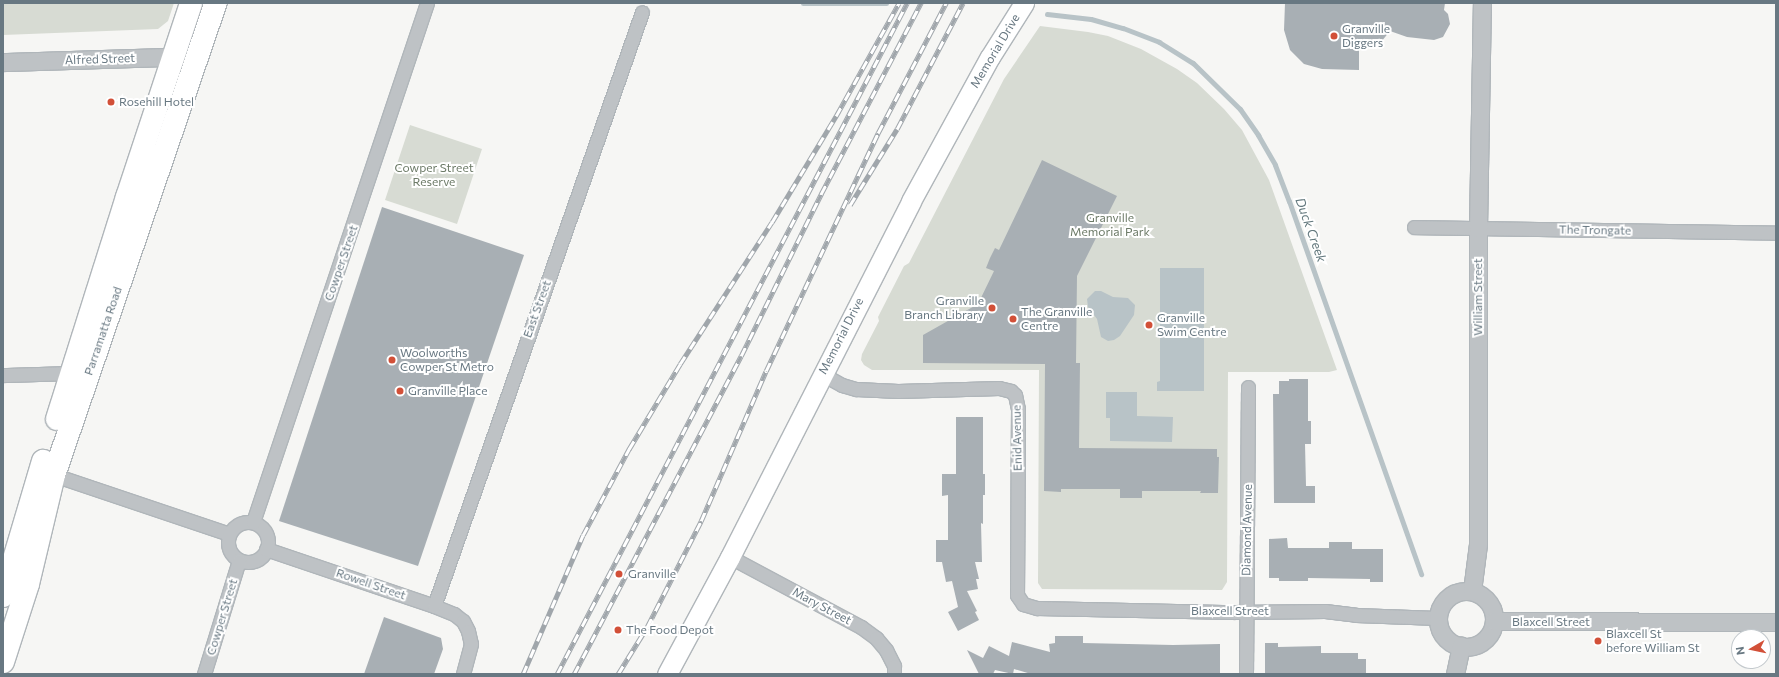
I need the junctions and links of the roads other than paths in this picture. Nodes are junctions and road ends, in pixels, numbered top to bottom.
1 (191, 3) edge
2 (216, 3) edge
3 (428, 3) edge
4 (1024, 3) edge
5 (1482, 3) edge
6 (642, 12) dead end
7 (197, 56) junction
8 (172, 57) junction
9 (3, 62) edge
10 (1414, 227) dead end
11 (1478, 228) junction
12 (1776, 233) edge
13 (72, 373) junction
14 (822, 374) junction
15 (3, 375) edge
16 (1248, 387) dead end
17 (54, 475) junction
18 (253, 522) junction
19 (229, 534) junction
20 (266, 549) junction
21 (730, 557) junction
22 (240, 560) junction
23 (1472, 591) junction
24 (3, 596) edge
25 (1023, 604) joint
26 (434, 606) junction
27 (1246, 612) junction
28 (1438, 618) junction
29 (1494, 621) junction
30 (1776, 622) edge
31 (1461, 646) junction
32 (3, 662) edge
33 (204, 674) edge
34 (463, 674) edge
35 (667, 674) edge
36 (894, 674) edge
37 (1246, 674) edge
38 (1455, 674) edge

1 - 8 highway, Parramatta Road
2 - 7 highway, Parramatta Road
3 - 18 street, Cowper Street
4 - 14 main road, Memorial Drive
5 - 11 street, William Street
6 - 26 street, East Street
7 - 8 street, Alfred Street
7 - 17 highway, Parramatta Road
8 - 9 street, Alfred Street
8 - 13 highway, Parramatta Road
10 - 11 street, The Trongate
11 - 12 street, The Trongate
11 - 23 street, William Street
13 - 15 street
13 - 24 highway, Parramatta Road
14 - 21 main road, Memorial Drive
14 - 25 street, Enid Avenue
16 - 27 street, Diamond Avenue
17 - 19 street
17 - 32 highway, Parramatta Road
18 - 19 street
18 - 20 street
19 - 22 street
20 - 22 street
20 - 26 street, Rowell Street
21 - 35 main road, Memorial Drive
21 - 36 street, Mary Street
22 - 33 street, Cowper Street
23 - 28 street
23 - 29 street
25 - 27 street, Blaxcell Street
26 - 34 street, Rowell Street
27 - 28 street, Blaxcell Street
27 - 37 street, Diamond Avenue
28 - 31 street
29 - 30 street, Blaxcell Street
29 - 31 street
31 - 38 street

